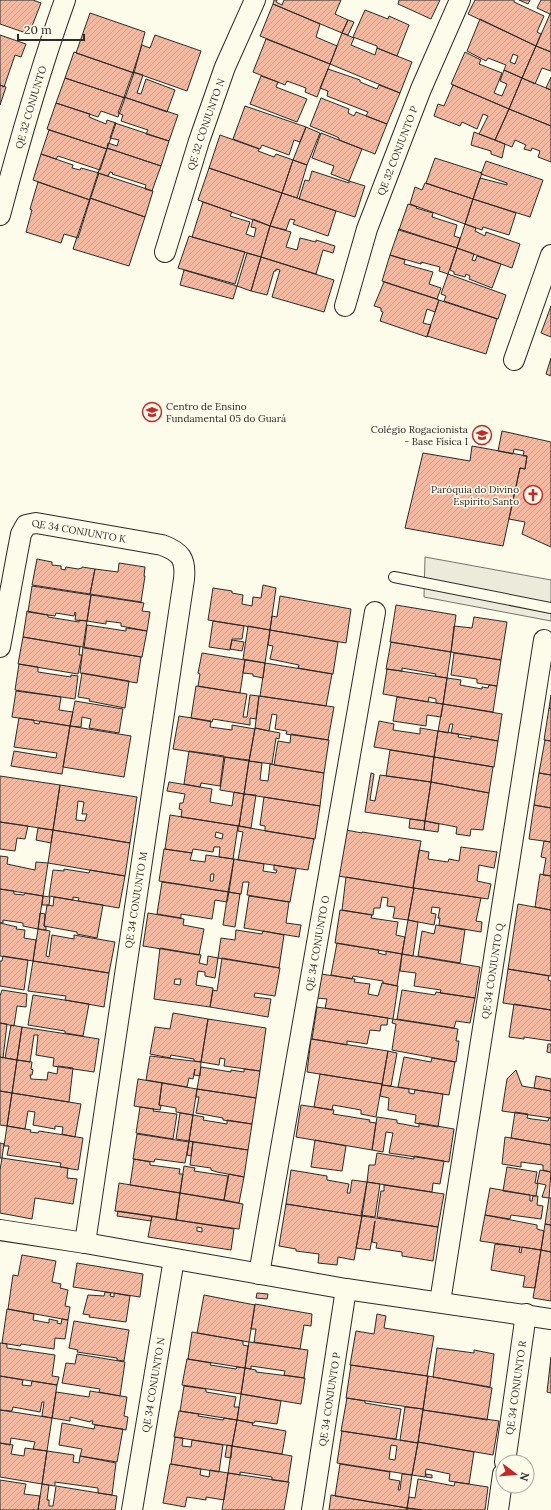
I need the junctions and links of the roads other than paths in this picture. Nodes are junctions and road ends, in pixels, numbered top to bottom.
1 (65, 0) edge
2 (255, 0) edge
3 (460, 0) edge
4 (0, 215) edge
5 (166, 252) dead end
6 (551, 256) edge
7 (345, 306) dead end
8 (514, 360) dead end
9 (182, 557) joint
10 (394, 577) dead end
11 (551, 608) edge
12 (375, 612) dead end
13 (544, 640) dead end
14 (0, 648) edge
15 (0, 1230) edge
16 (85, 1243) junction
17 (174, 1259) junction
18 (259, 1274) junction
19 (346, 1289) junction
20 (440, 1302) junction
21 (526, 1314) junction
22 (551, 1319) edge
23 (506, 1454) edge
24 (500, 1494) edge
25 (132, 1510) edge
26 (312, 1510) edge
27 (498, 1510) edge

1 - 4 street, QE 32 CONJUNTO
2 - 5 street, QE 32 CONJUNTO N
3 - 7 street, QE 32 CONJUNTO P
6 - 8 street
9 - 14 street, QE 34 CONJUNTO K
9 - 16 street, QE 34 CONJUNTO M
10 - 11 lane
12 - 18 street, QE 34 CONJUNTO O
13 - 20 street, QE 34 CONJUNTO Q
15 - 16 street
16 - 17 street
17 - 18 street
17 - 25 street, QE 34 CONJUNTO N
18 - 19 street
19 - 20 street
19 - 26 street, QE 34 CONJUNTO P
20 - 21 street
21 - 22 street
21 - 23 street, QE 34 CONJUNTO R
24 - 27 street

